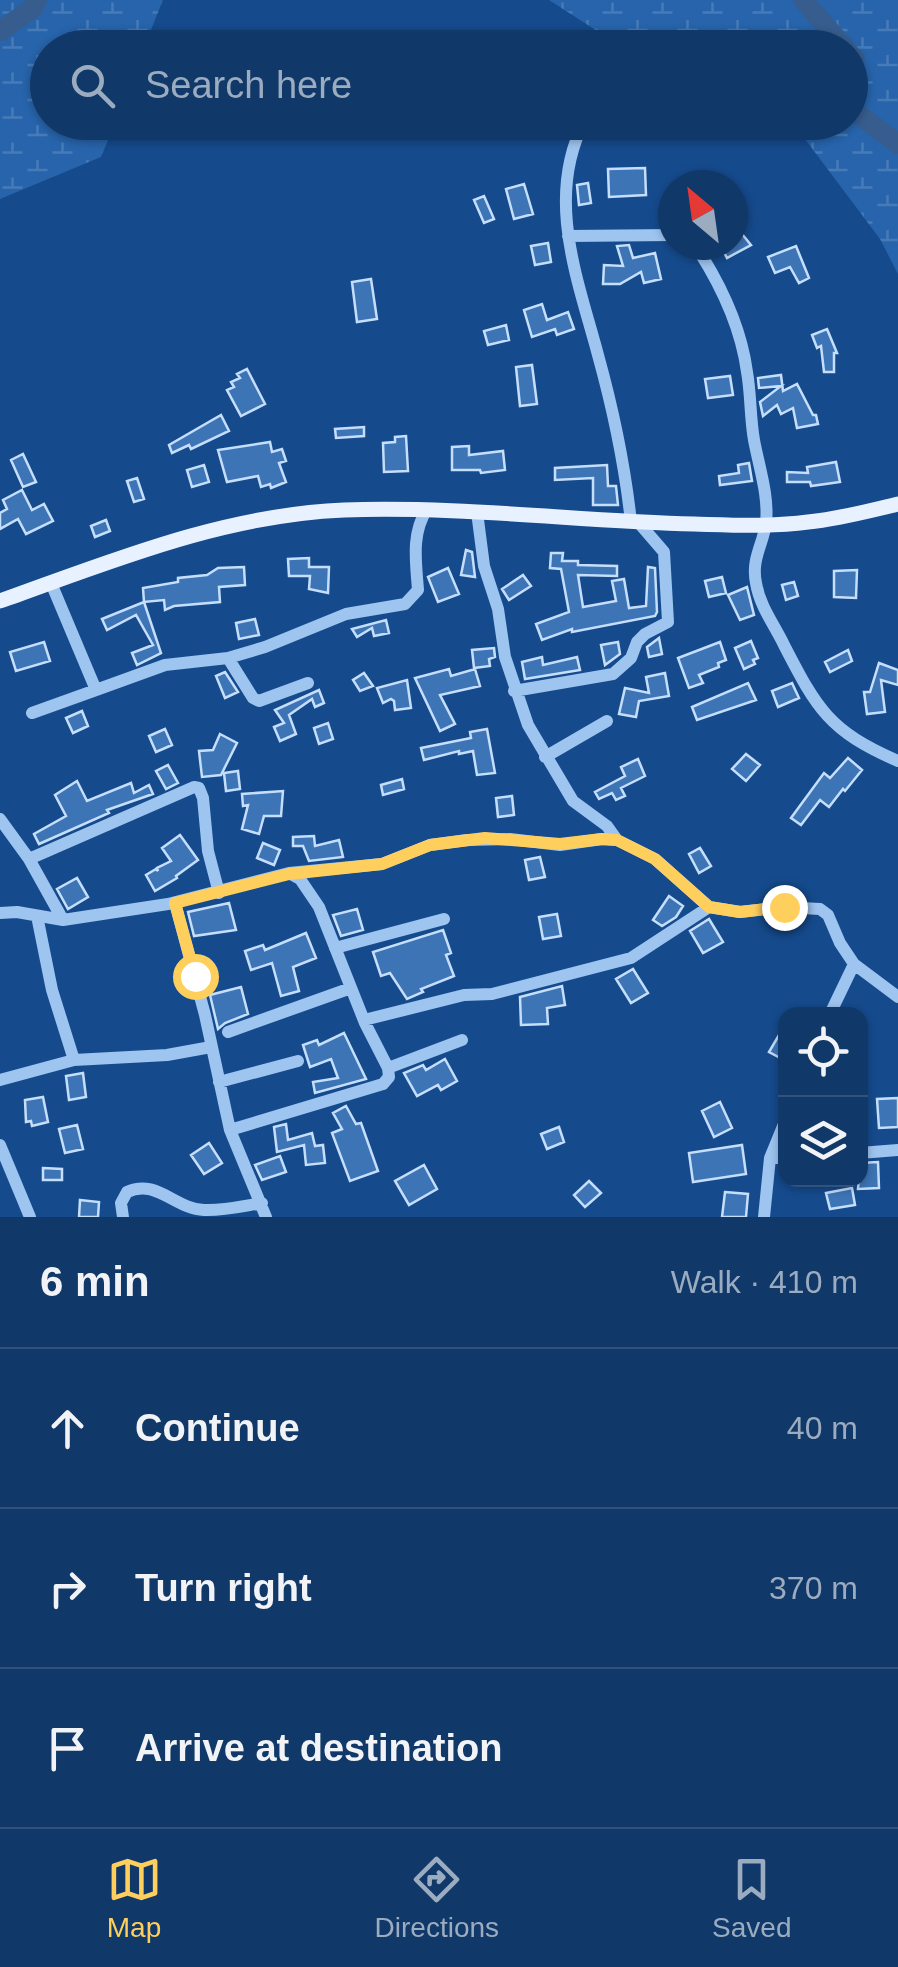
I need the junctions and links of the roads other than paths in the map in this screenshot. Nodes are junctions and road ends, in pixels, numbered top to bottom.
1 (577, 140) edge
2 (568, 236) junction
3 (658, 236) edge
4 (704, 260) edge
5 (898, 504) edge
6 (427, 509) junction
7 (477, 512) junction
8 (635, 522) junction
9 (766, 524) junction
10 (50, 583) junction
11 (0, 602) edge
12 (228, 658) junction
13 (308, 683) dead end
14 (96, 690) junction
15 (514, 691) junction
16 (32, 712) dead end
17 (607, 721) dead end
18 (545, 757) junction
19 (898, 761) edge
20 (0, 818) edge
21 (617, 840) junction
22 (29, 859) junction
23 (289, 874) junction
24 (218, 893) junction
25 (175, 903) junction
26 (709, 907) junction
27 (0, 913) edge
28 (37, 916) junction
29 (444, 919) dead end
30 (63, 920) junction
31 (335, 948) junction
32 (854, 964) junction
33 (351, 988) junction
34 (898, 997) edge
35 (833, 1007) edge
36 (364, 1020) junction
37 (228, 1032) dead end
38 (462, 1040) dead end
39 (210, 1046) junction
40 (74, 1060) junction
41 (298, 1062) dead end
42 (388, 1068) junction
43 (0, 1080) edge
44 (219, 1082) junction
45 (230, 1130) junction
46 (778, 1138) edge
47 (0, 1144) edge
48 (898, 1150) edge
49 (868, 1152) edge
50 (770, 1158) junction
51 (778, 1158) edge
52 (264, 1210) edge
53 (30, 1217) edge
54 (122, 1217) edge
55 (764, 1217) edge

1 - 2 street
2 - 3 street
2 - 8 street
4 - 9 street
5 - 9 main road
6 - 7 main road
6 - 10 main road
6 - 12 street
7 - 8 main road
7 - 15 street
8 - 9 main road
8 - 15 street
9 - 19 street
10 - 11 main road
10 - 14 street
12 - 13 street
12 - 14 street
14 - 16 street
15 - 18 street
17 - 18 street
18 - 21 street
20 - 22 street
21 - 23 street
21 - 26 street
22 - 24 street
22 - 30 street
23 - 24 street
23 - 31 street
24 - 25 street
25 - 30 street
25 - 39 street
26 - 32 street
26 - 36 street
27 - 28 street
28 - 30 street
28 - 40 street
29 - 31 street
31 - 33 street
32 - 34 street
32 - 35 street
33 - 36 street
33 - 37 street
36 - 42 street
38 - 42 street
39 - 40 street
39 - 44 street
40 - 43 street
41 - 44 street
42 - 45 street
44 - 45 street
45 - 52 street
46 - 50 street
47 - 53 street
48 - 49 street
50 - 51 street
50 - 55 street
52 - 54 street

